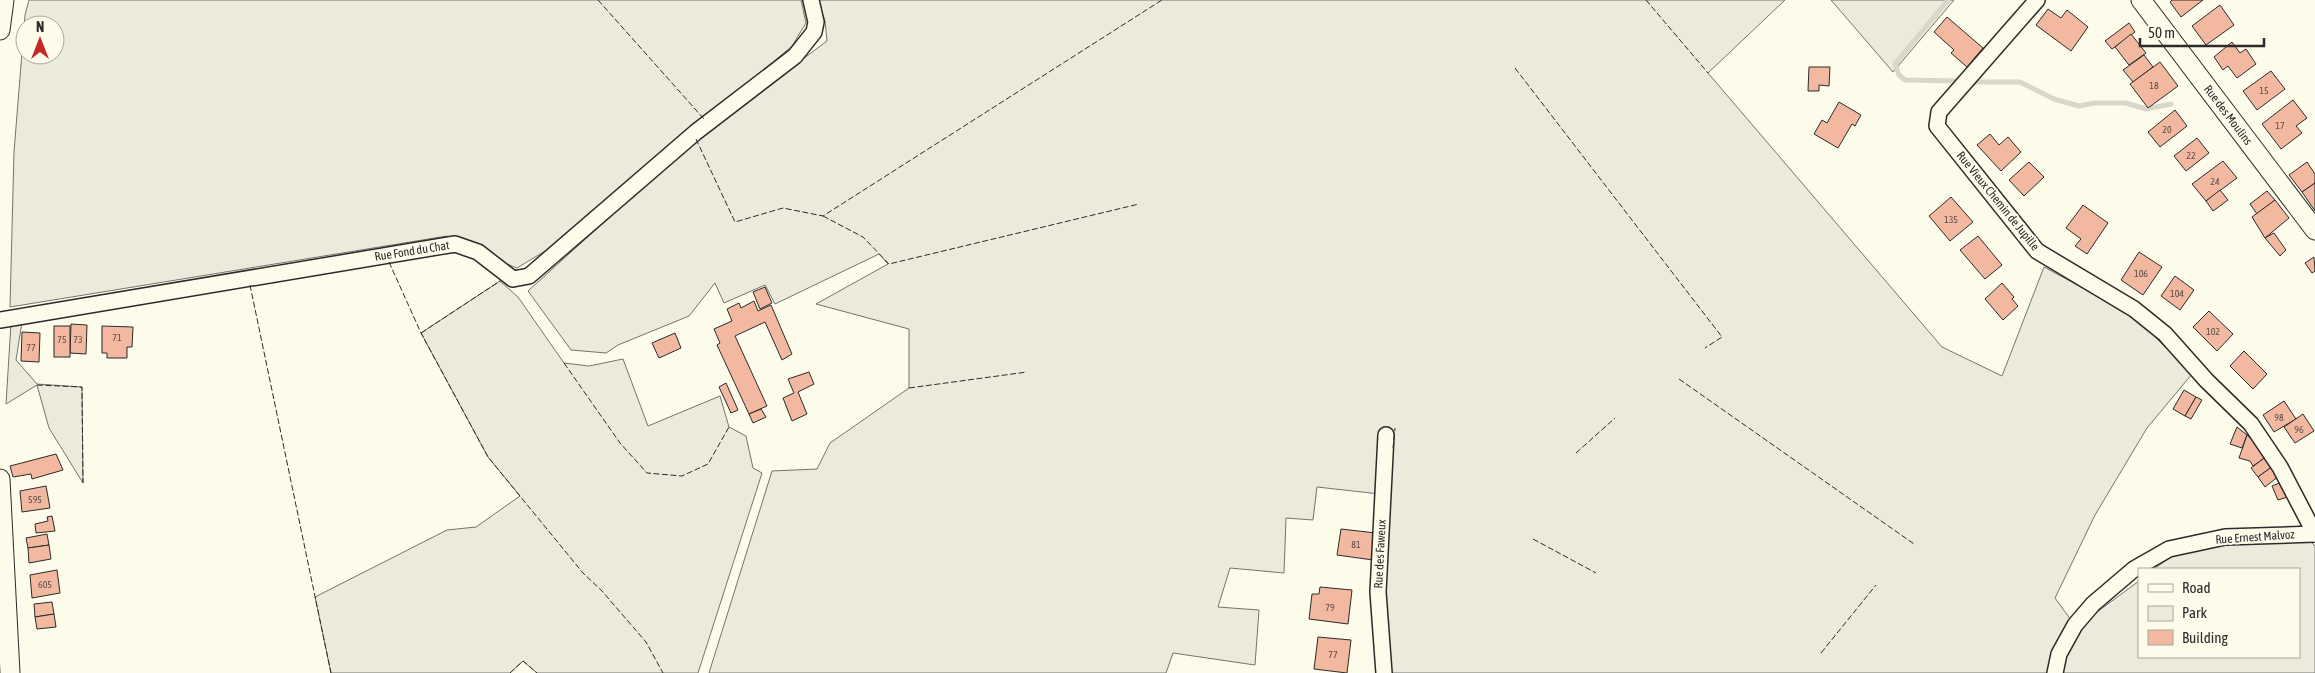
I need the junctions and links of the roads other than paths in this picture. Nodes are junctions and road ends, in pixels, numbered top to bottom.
1 (4, 0) edge
2 (811, 0) edge
3 (2037, 0) edge
4 (2141, 0) edge
5 (0, 30) edge
6 (2315, 230) edge
7 (0, 320) edge
8 (1386, 436) dead end
9 (0, 479) edge
10 (2315, 534) edge
11 (10, 673) edge
12 (1384, 673) edge
13 (2055, 673) edge

1 - 5 street
2 - 7 street, Rue Fond du Chat
3 - 10 street, Rue Vieux Chemin de Jupille
4 - 6 street, Rue des Moulins
8 - 12 street, Rue des Faweux
9 - 11 street
10 - 13 street, Rue Ernest Malvoz

